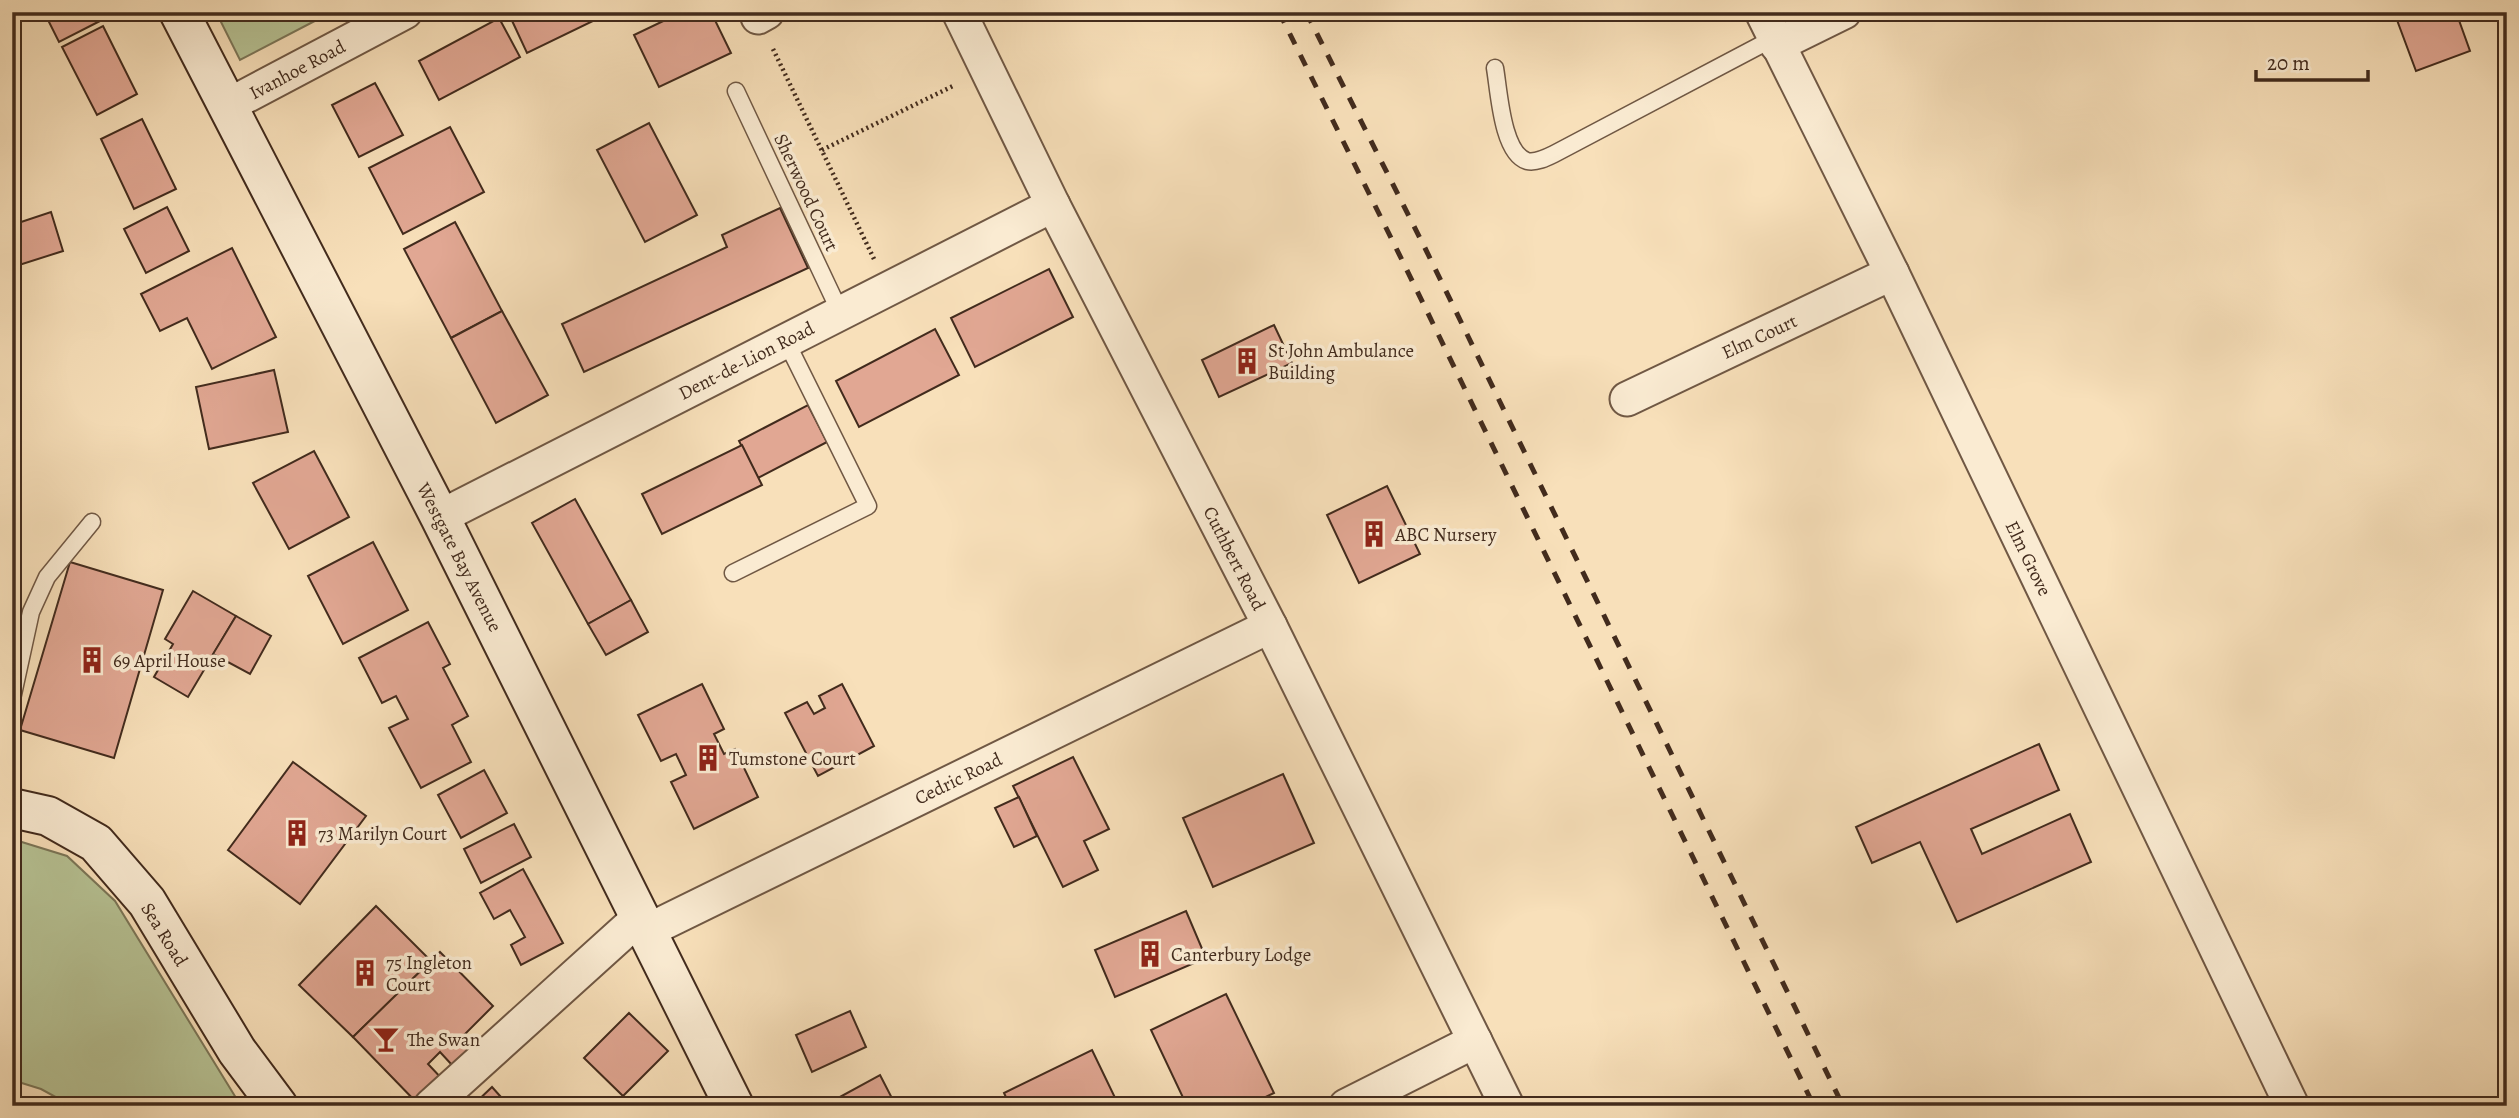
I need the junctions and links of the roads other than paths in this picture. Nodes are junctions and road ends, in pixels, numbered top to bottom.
1 (179, 12) edge
2 (405, 12) edge
3 (959, 12) edge
4 (1844, 12) edge
5 (1771, 32) edge
6 (1495, 68) dead end
7 (736, 91) dead end
8 (227, 106) junction
9 (1053, 205) junction
10 (1892, 273) junction
11 (840, 312) junction
12 (785, 339) junction
13 (1627, 399) dead end
14 (440, 517) junction
15 (92, 522) dead end
16 (733, 573) dead end
17 (1270, 626) junction
18 (12, 699) edge
19 (12, 808) edge
20 (644, 924) junction
21 (1475, 1041) junction
22 (278, 1106) edge
23 (431, 1106) edge
24 (734, 1106) edge
25 (1346, 1106) edge
26 (1507, 1106) edge
27 (2292, 1106) edge

1 - 8 street, Westgate Bay Avenue
2 - 8 street, Ivanhoe Road
3 - 9 street, Cuthbert Road
4 - 5 street
5 - 6 lane
5 - 10 street, Elm Grove
7 - 11 lane, Sherwood Court
8 - 14 street, Westgate Bay Avenue
9 - 11 street, Dent-de-Lion Road
9 - 17 street, Cuthbert Road
10 - 13 street, Elm Court
10 - 27 street, Elm Grove
11 - 12 street, Dent-de-Lion Road
12 - 14 street, Dent-de-Lion Road
12 - 16 lane
14 - 20 street, Westgate Bay Avenue
15 - 18 lane
17 - 20 street, Cedric Road
17 - 21 street, Cuthbert Road
19 - 22 street, Sea Road
20 - 23 street, Cedric Road
20 - 24 street, Westgate Bay Avenue
21 - 25 street
21 - 26 street, Cuthbert Road

